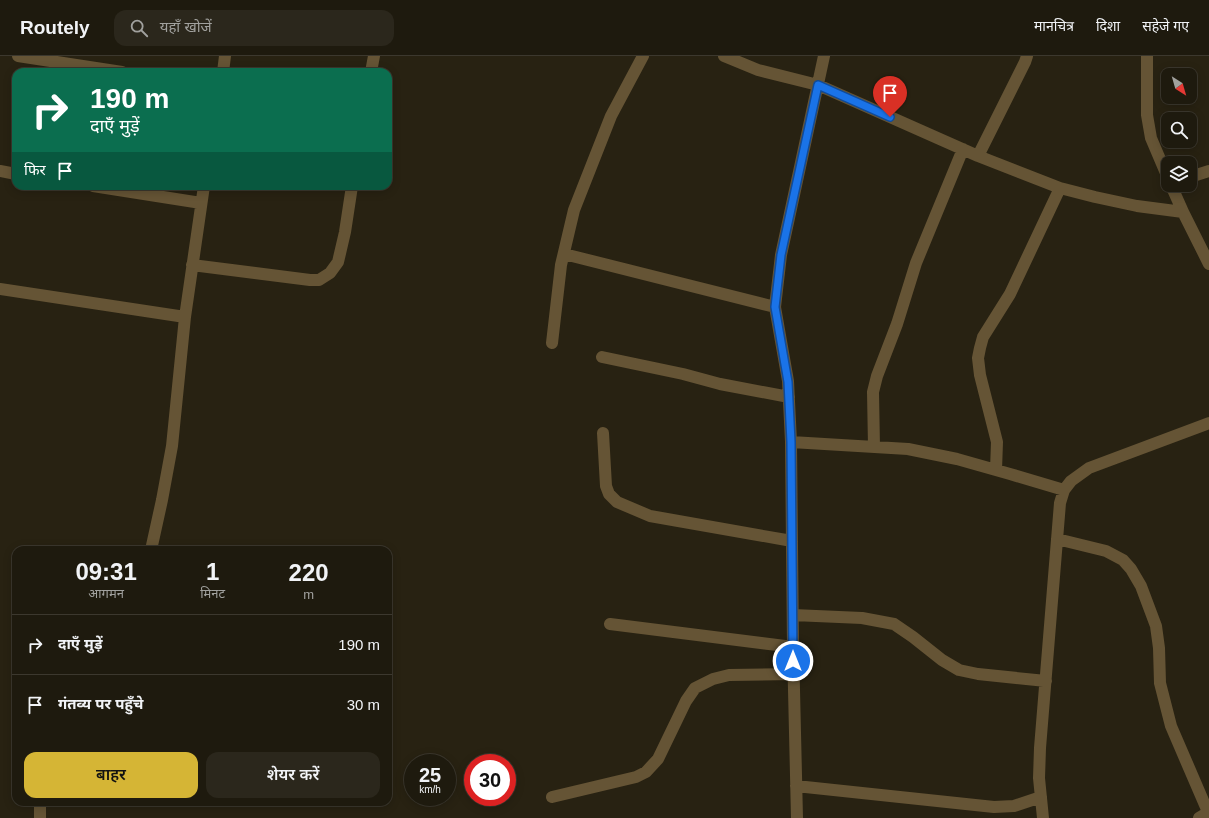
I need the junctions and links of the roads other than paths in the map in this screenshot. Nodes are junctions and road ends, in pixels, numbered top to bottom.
1 (18, 56) edge
2 (226, 56) edge
3 (374, 56) edge
4 (643, 56) edge
5 (724, 56) edge
6 (824, 56) edge
7 (1027, 56) edge
8 (1147, 56) edge
9 (96, 68) edge
10 (224, 68) edge
11 (372, 68) edge
12 (818, 85) junction
13 (963, 149) junction
14 (978, 156) junction
15 (1161, 160) edge
16 (0, 171) edge
17 (1209, 171) edge
18 (12, 173) edge
19 (1197, 175) edge
20 (1060, 188) junction
21 (118, 190) edge
22 (203, 190) edge
23 (351, 190) edge
24 (1174, 192) edge
25 (201, 203) junction
26 (1183, 212) junction
27 (564, 254) junction
28 (1209, 264) edge
29 (192, 265) junction
30 (0, 289) edge
31 (775, 307) junction
32 (185, 317) junction
33 (552, 343) dead end
34 (602, 357) dead end
35 (789, 396) junction
36 (1209, 423) edge
37 (603, 433) dead end
38 (791, 442) junction
39 (874, 447) junction
40 (996, 470) junction
41 (1064, 490) junction
42 (1057, 539) junction
43 (792, 540) junction
44 (151, 546) edge
45 (794, 615) junction
46 (610, 624) dead end
47 (793, 647) junction
48 (793, 674) junction
49 (1046, 681) junction
50 (796, 786) junction
51 (552, 797) dead end
52 (1041, 797) junction
53 (40, 806) edge
54 (1205, 814) edge
55 (40, 818) edge
56 (797, 818) edge
57 (1043, 818) edge

1 - 9 street
2 - 10 street
3 - 11 street
4 - 27 street
5 - 12 street
6 - 12 street
7 - 14 street
8 - 15 street
12 - 13 street
12 - 31 street
13 - 14 street
13 - 39 street
14 - 20 street
16 - 18 street
17 - 19 street
20 - 26 street
20 - 40 street
21 - 25 street
22 - 25 street
23 - 29 street
24 - 26 street
25 - 29 street
26 - 28 street
27 - 31 street
27 - 33 street
29 - 32 street
30 - 32 street
31 - 35 street
32 - 44 street
34 - 35 street
35 - 38 street
36 - 41 street
37 - 43 street
38 - 39 street
38 - 43 street
39 - 40 street
40 - 41 street
41 - 42 street
42 - 49 street
42 - 54 street
43 - 45 street
45 - 47 street
45 - 49 street
46 - 47 street
47 - 48 street
48 - 50 street
48 - 51 street
49 - 52 street
50 - 52 street
50 - 56 street
52 - 57 street
53 - 55 street

